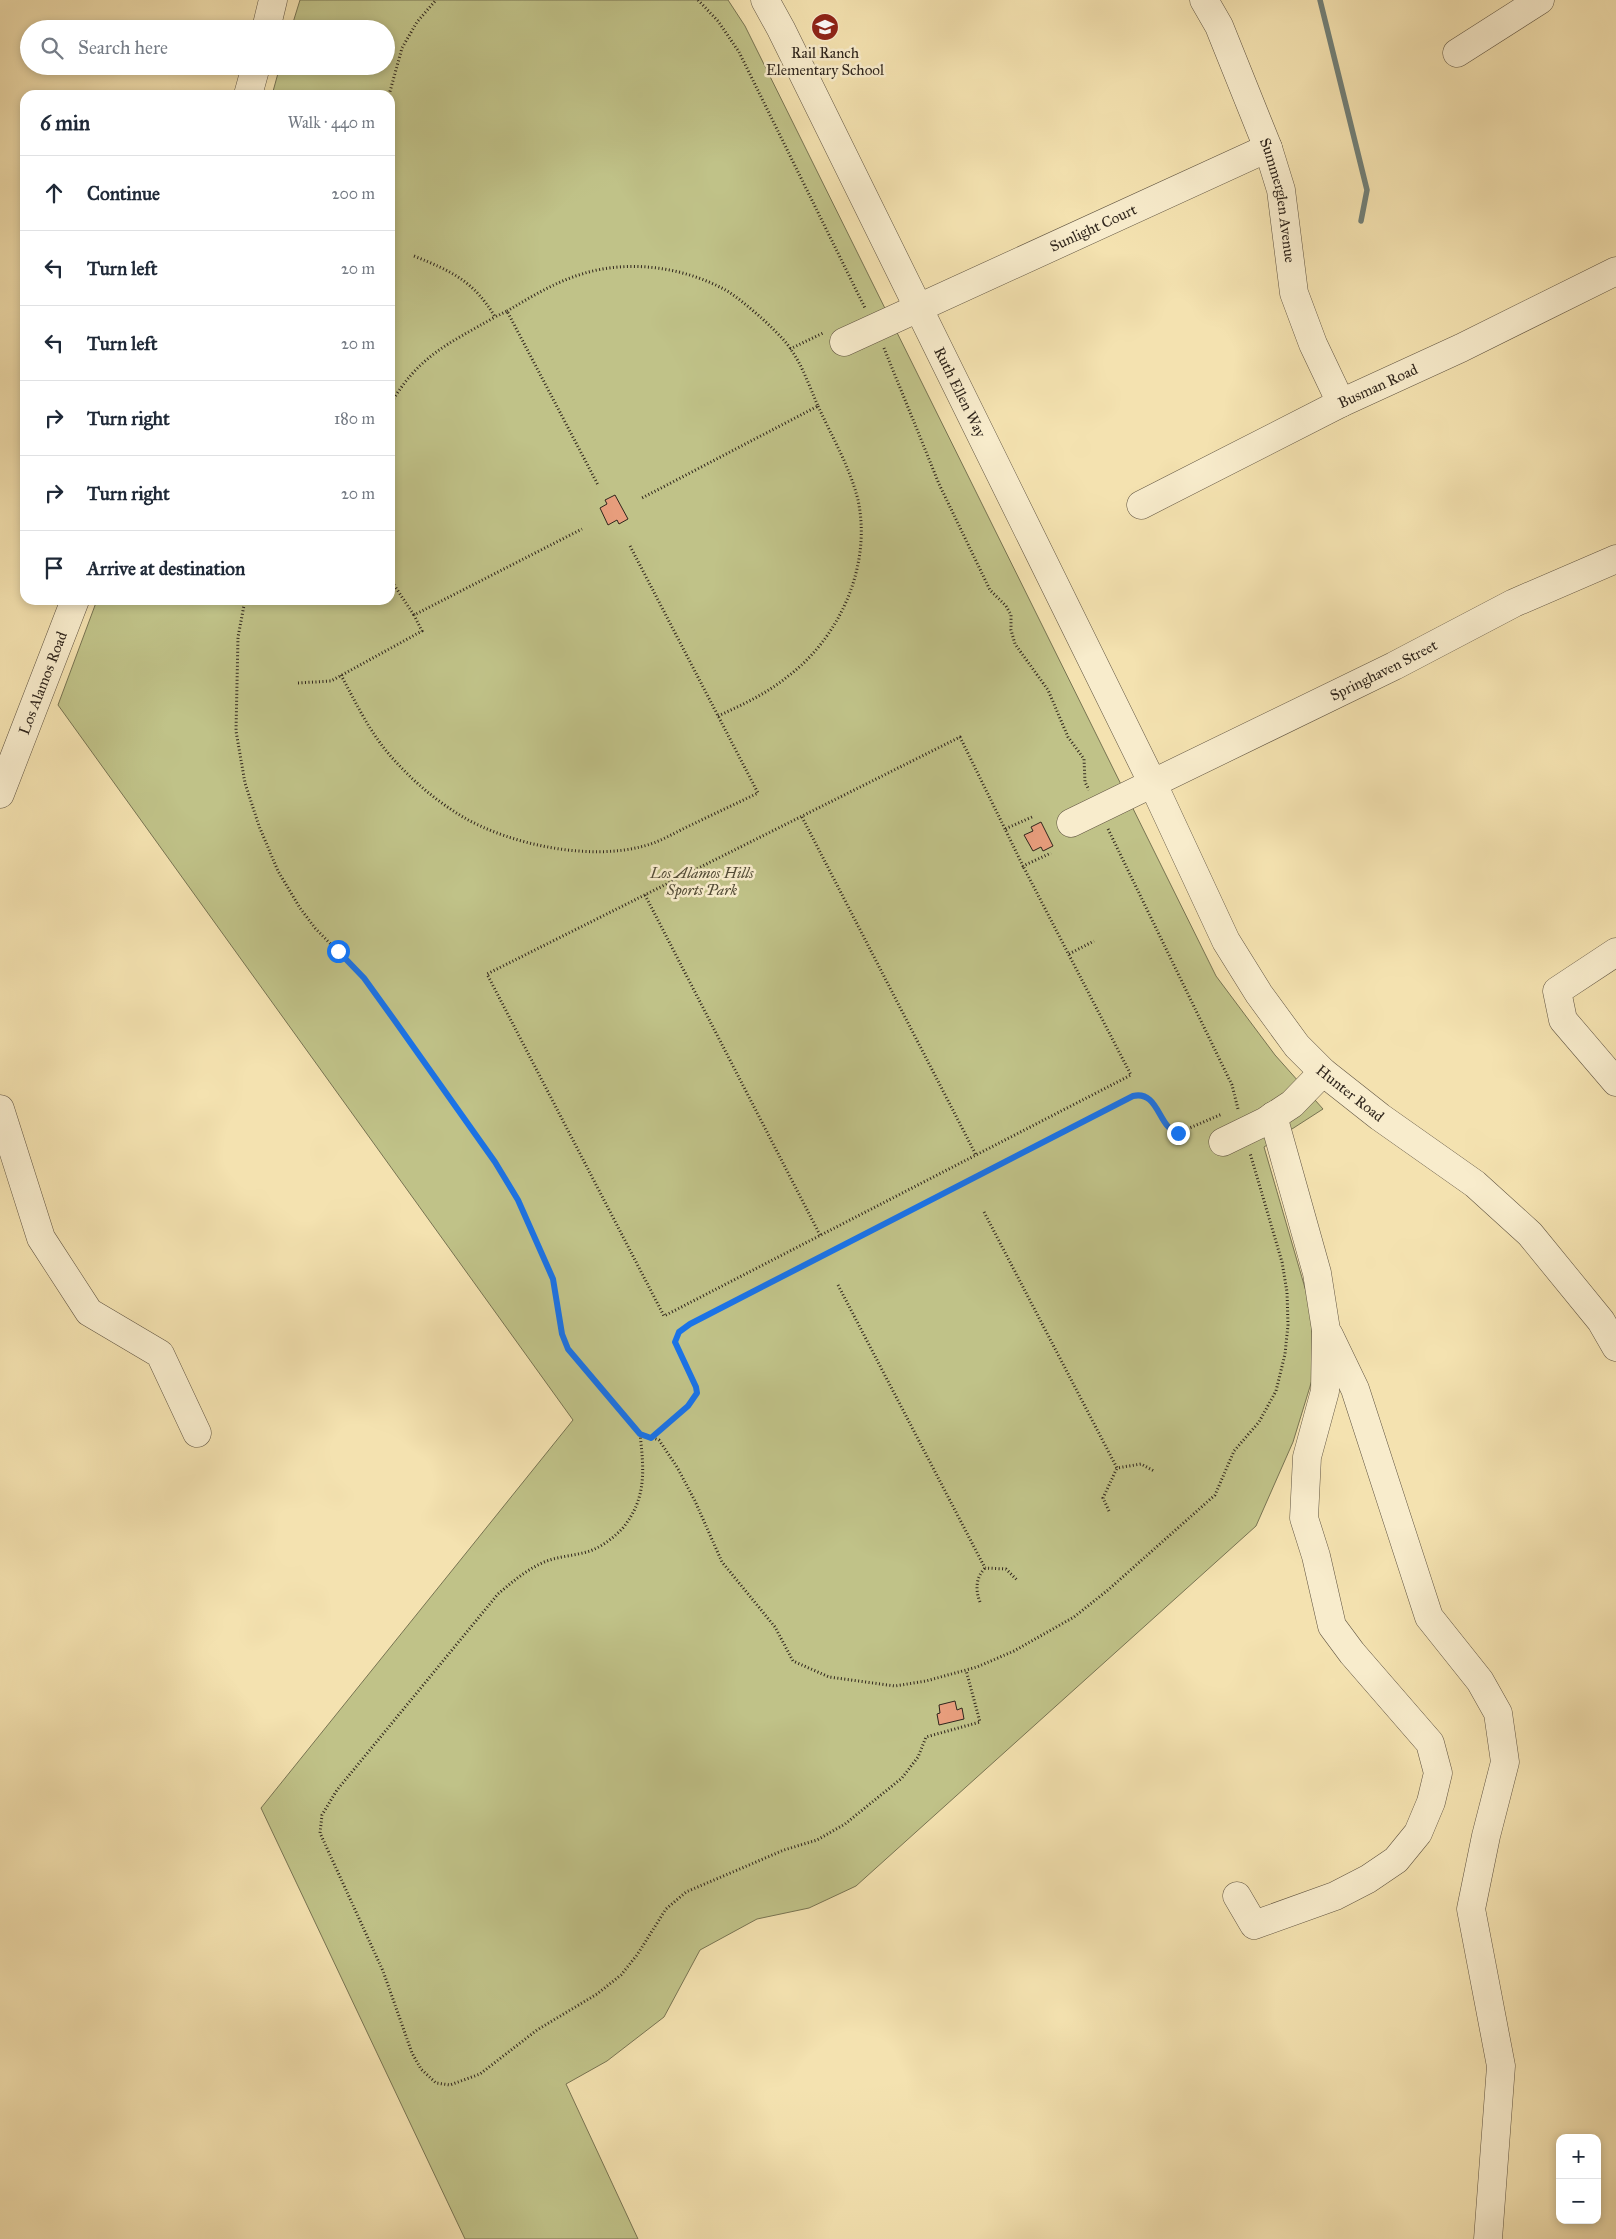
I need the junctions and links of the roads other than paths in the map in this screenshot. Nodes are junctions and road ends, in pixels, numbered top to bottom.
1 (273, 0) edge
2 (765, 0) edge
3 (1204, 0) edge
4 (1540, 0) edge
5 (268, 20) edge
6 (1457, 53) dead end
7 (254, 75) edge
8 (249, 90) edge
9 (1268, 148) junction
10 (1616, 271) edge
11 (918, 309) junction
12 (844, 342) dead end
13 (1341, 403) junction
14 (1141, 505) dead end
15 (1616, 560) edge
16 (73, 605) edge
17 (1153, 784) junction
18 (0, 794) edge
19 (1071, 823) dead end
20 (1616, 952) edge
21 (1323, 1072) junction
22 (1616, 1082) edge
23 (0, 1110) edge
24 (1273, 1116) junction
25 (1235, 1127) road end
26 (1609, 1315) edge
27 (1326, 1330) junction
28 (1616, 1347) edge
29 (197, 1433) dead end
30 (1237, 1896) dead end
31 (1488, 2239) edge

1 - 5 street
2 - 11 street, Ruth Ellen Way
3 - 9 street, Summerglen Avenue
4 - 6 street
7 - 8 street
9 - 11 street, Sunlight Court
9 - 13 street, Summerglen Avenue
10 - 13 street, Busman Road
11 - 12 street, Sunlight Court
11 - 17 street, Ruth Ellen Way
13 - 14 street, Busman Road
15 - 17 street, Springhaven Street
16 - 18 street, Los Alamos Road
17 - 19 street, Springhaven Street
17 - 21 street, Hunter Road
20 - 22 street
21 - 24 street
21 - 26 street, Hunter Road
23 - 29 street
24 - 25 street
24 - 27 street
26 - 28 street, Hunter Road
27 - 30 street
27 - 31 street

